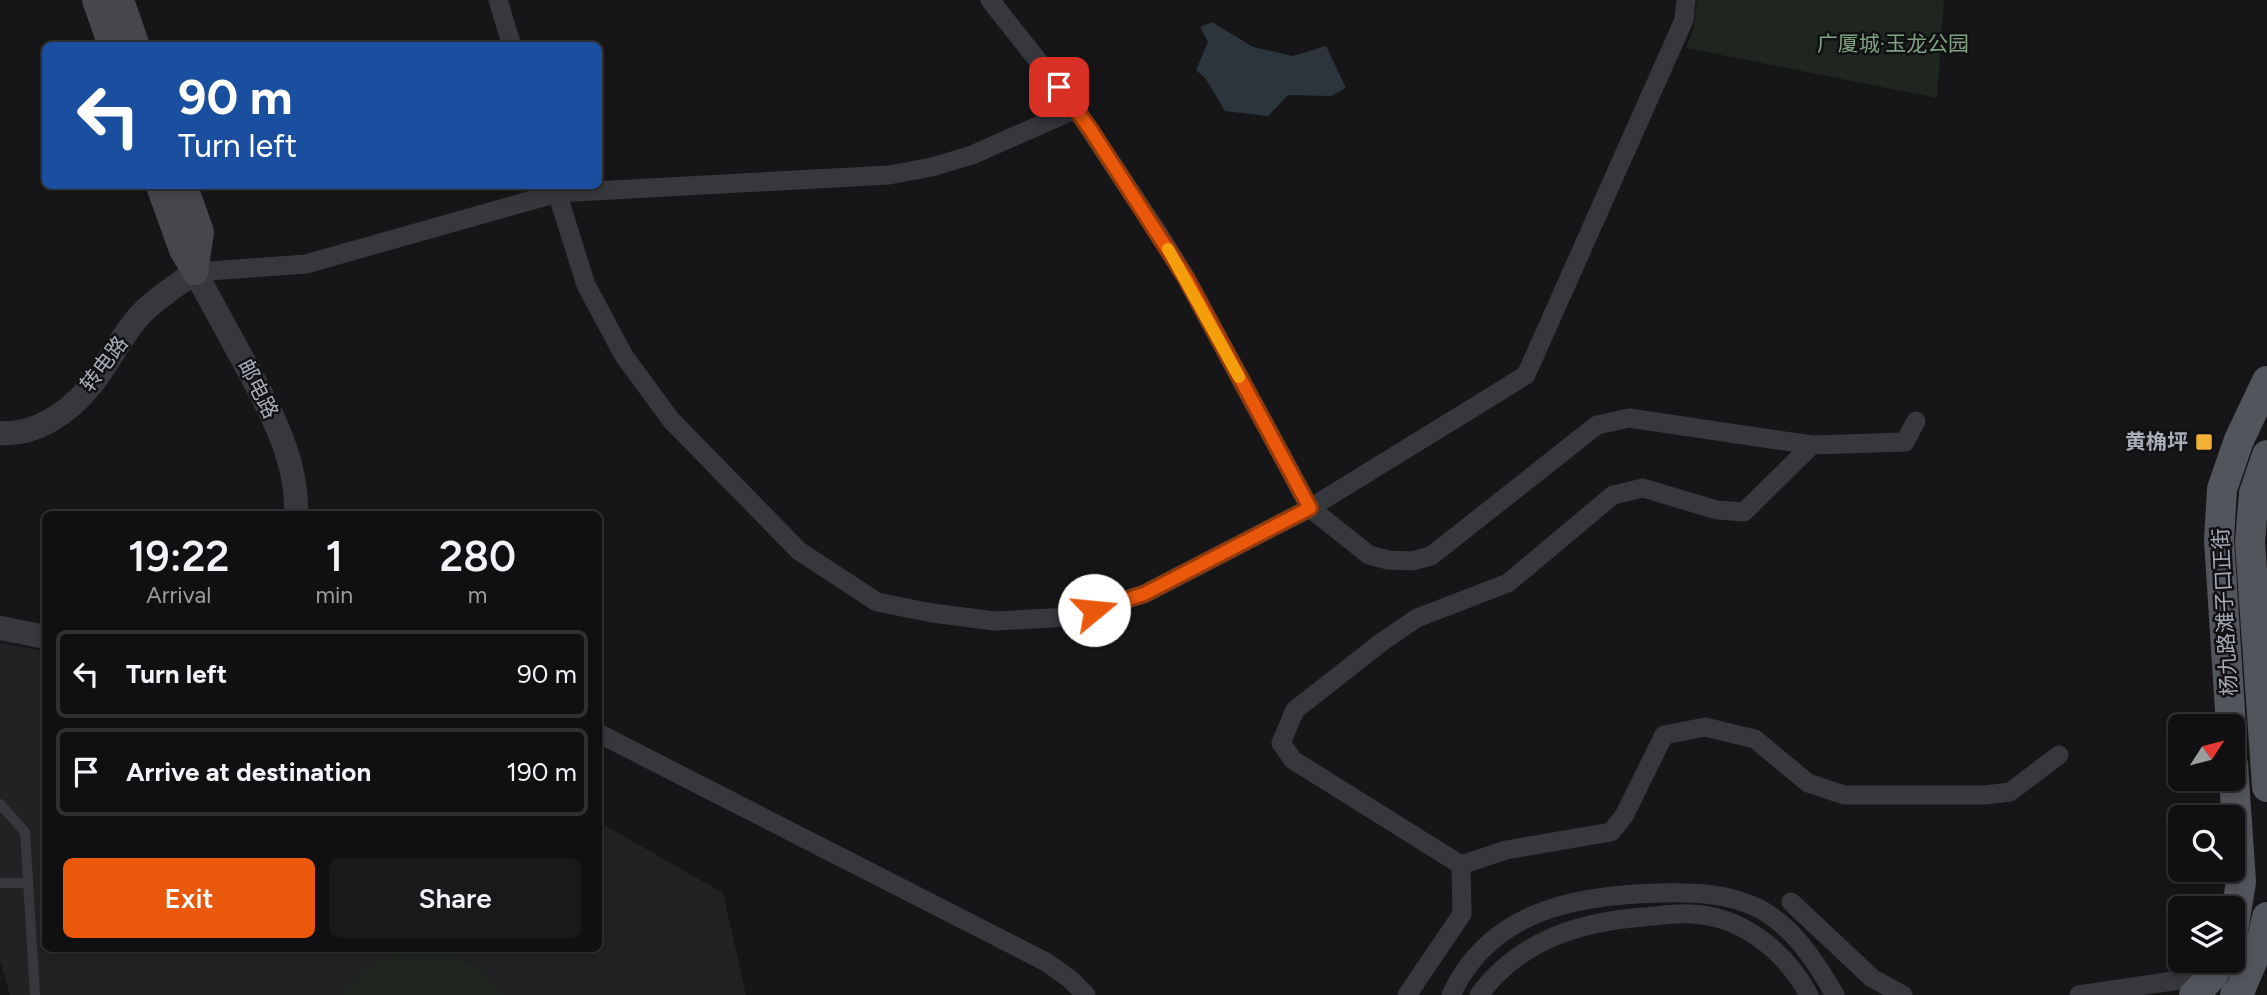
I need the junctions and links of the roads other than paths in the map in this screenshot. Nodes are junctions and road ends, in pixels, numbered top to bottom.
1 (95, 0) edge
2 (121, 0) edge
3 (498, 0) edge
4 (990, 0) edge
5 (1686, 0) edge
6 (110, 42) edge
7 (135, 42) edge
8 (511, 42) edge
9 (1076, 109) junction
10 (602, 187) edge
11 (160, 189) edge
12 (186, 189) edge
13 (556, 189) edge
14 (195, 272) junction
15 (2267, 381) edge
16 (1916, 421) dead end
17 (0, 433) edge
18 (1812, 446) junction
19 (2267, 454) edge
20 (1310, 508) junction
21 (296, 511) edge
22 (0, 628) edge
23 (42, 636) edge
24 (2230, 714) edge
25 (602, 735) edge
26 (2059, 755) dead end
27 (2267, 787) edge
28 (2235, 791) edge
29 (0, 804) edge
30 (1461, 865) junction
31 (0, 883) edge
32 (28, 883) junction
33 (2239, 896) edge
34 (1791, 902) dead end
35 (2267, 917) edge
36 (2209, 977) edge
37 (35, 995) edge
38 (1086, 995) edge
39 (1406, 995) edge
40 (1451, 995) edge
41 (1479, 995) edge
42 (1809, 995) edge
43 (1835, 995) edge
44 (1903, 995) edge
45 (2079, 995) edge
46 (2235, 995) edge

1 - 6 main road
2 - 7 main road
3 - 8 street
4 - 9 street
5 - 20 street
9 - 10 street
9 - 20 street
11 - 14 main road
12 - 14 main road
13 - 14 street
13 - 20 street
14 - 17 street, 转电路
14 - 21 street, 邮电路
15 - 24 main road, 杨九路滩子口正街
16 - 18 street
18 - 20 street
18 - 30 street
19 - 27 main road, 杨九路滩子口正街
22 - 23 street
25 - 38 street
26 - 30 street
28 - 33 main road
29 - 32 lane
30 - 39 street
31 - 32 lane
32 - 37 lane
34 - 44 street
35 - 46 main road
36 - 45 street
40 - 43 street
41 - 42 street

